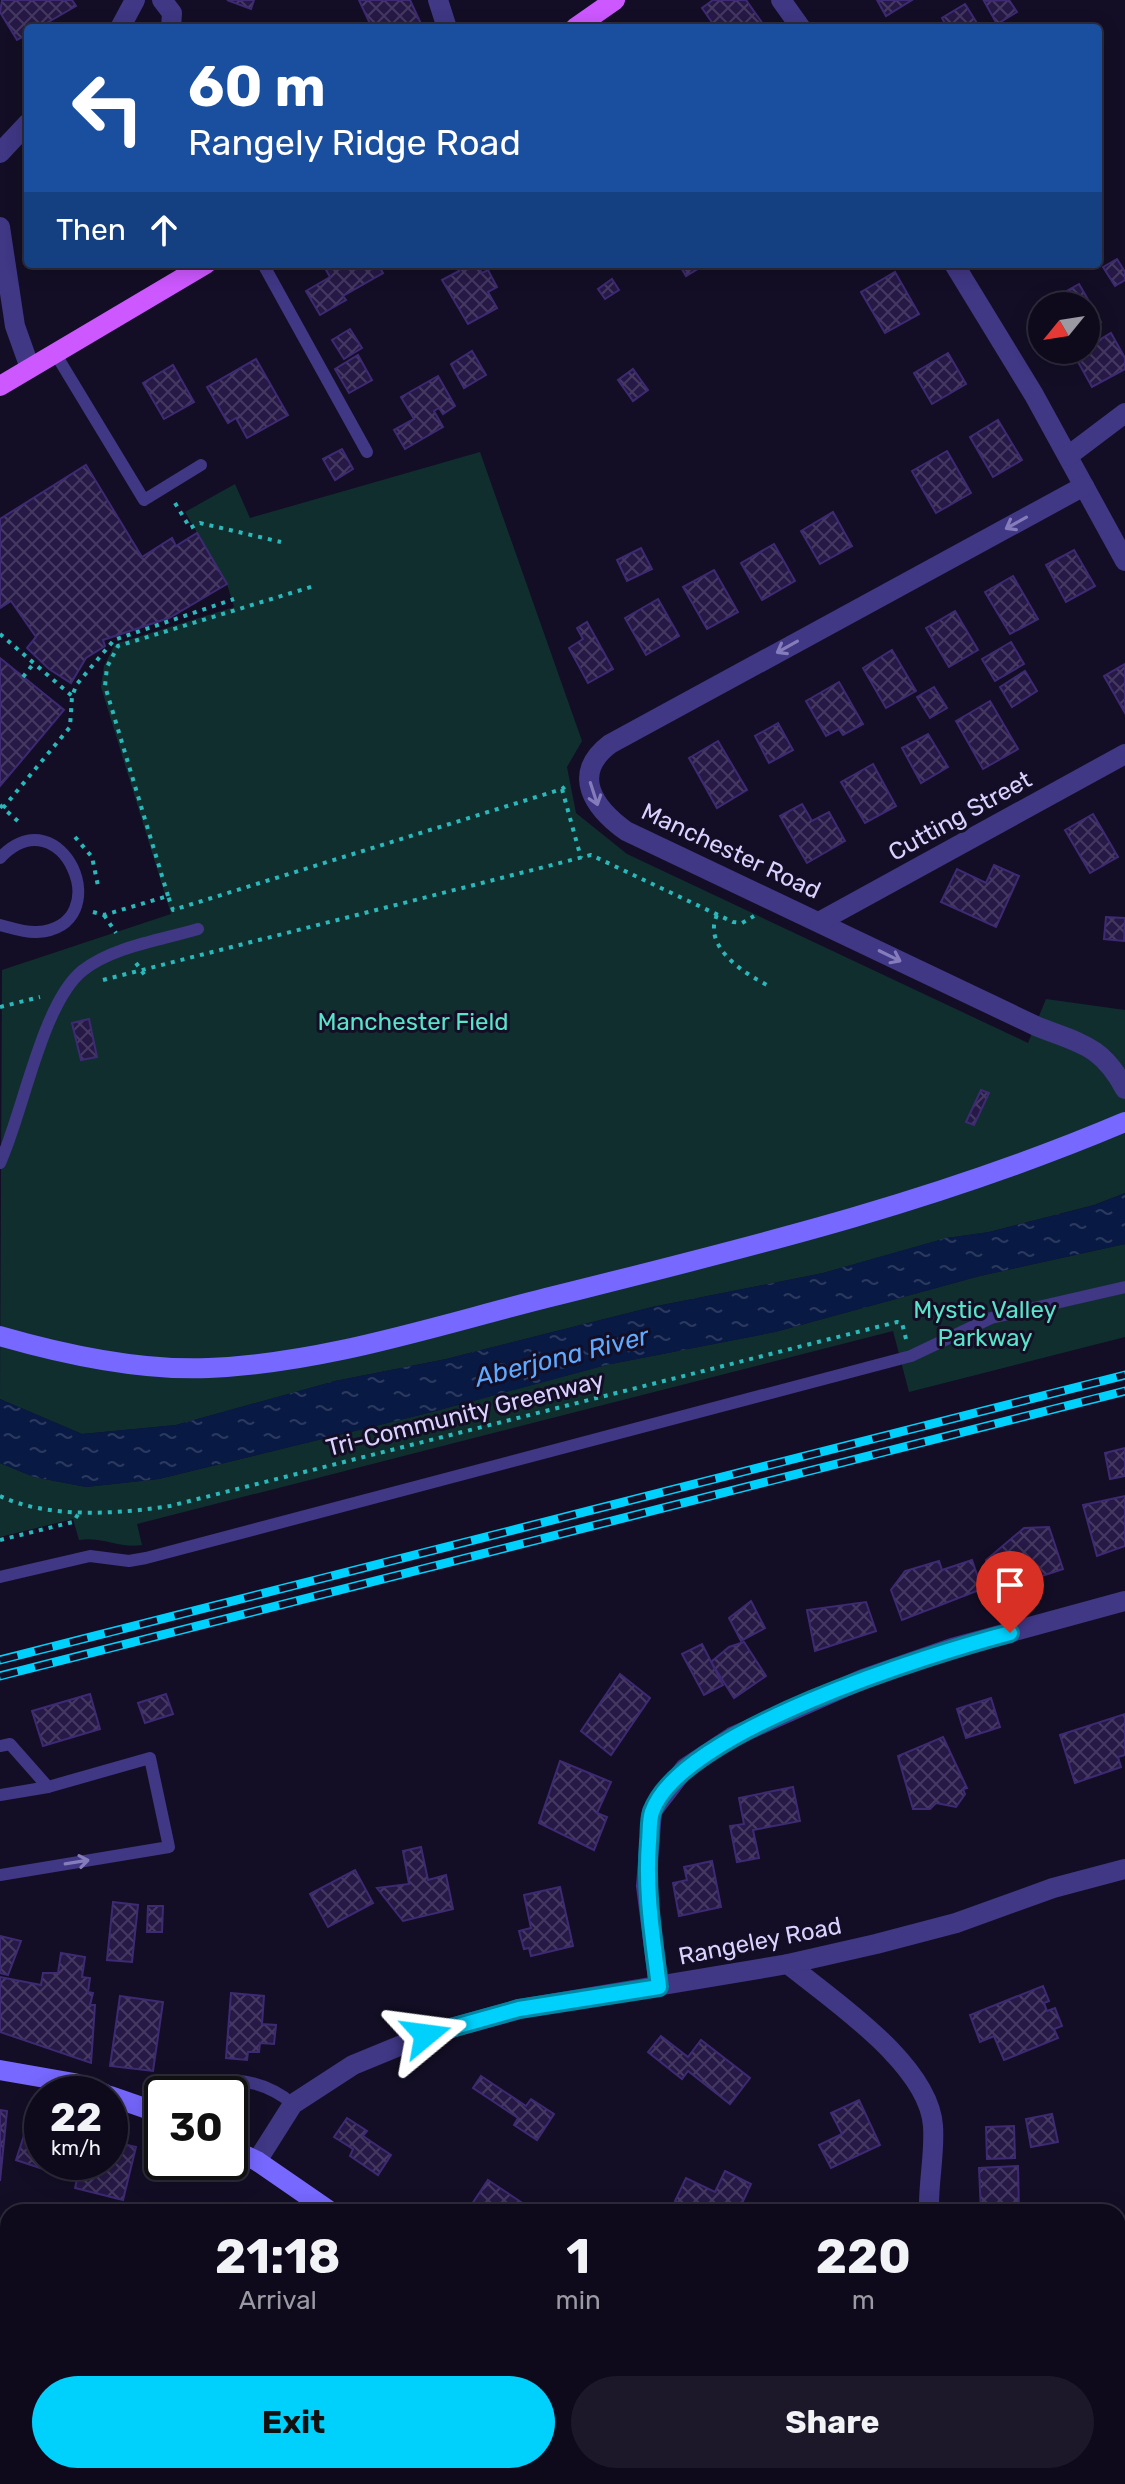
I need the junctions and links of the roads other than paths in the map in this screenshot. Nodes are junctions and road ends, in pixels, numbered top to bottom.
1 (135, 0) edge
2 (162, 0) edge
3 (438, 0) edge
4 (615, 0) edge
5 (781, 0) edge
6 (122, 24) edge
7 (171, 24) edge
8 (446, 24) edge
9 (581, 24) edge
10 (798, 24) edge
11 (24, 127) edge
12 (0, 153) edge
13 (0, 227) edge
14 (199, 268) edge
15 (265, 268) edge
16 (956, 268) edge
17 (55, 353) junction
18 (30, 368) junction
19 (0, 386) edge
20 (1125, 413) edge
21 (367, 452) dead end
22 (1068, 456) junction
23 (201, 465) dead end
24 (1084, 486) junction
25 (1125, 561) edge
26 (1125, 754) edge
27 (0, 858) edge
28 (819, 922) junction
29 (0, 925) edge
30 (198, 929) dead end
31 (1125, 1089) edge
32 (1125, 1122) edge
33 (0, 1163) edge
34 (1125, 1287) edge
35 (0, 1336) edge
36 (0, 1577) edge
37 (1125, 1601) edge
38 (0, 1746) edge
39 (48, 1787) junction
40 (0, 1795) edge
41 (1125, 1869) edge
42 (0, 1875) edge
43 (788, 1964) junction
44 (659, 1987) junction
45 (0, 2070) edge
46 (34, 2076) edge
47 (248, 2081) edge
48 (293, 2104) junction
49 (248, 2157) edge
50 (257, 2161) junction
51 (319, 2204) edge
52 (929, 2204) edge

1 - 6 street
2 - 7 street
3 - 8 street
4 - 9 main road
5 - 10 street
11 - 12 street
13 - 18 street
14 - 17 main road
15 - 21 lane
16 - 22 street
17 - 18 main road
17 - 23 lane
18 - 19 main road
20 - 22 street
22 - 24 street
24 - 25 street
24 -> 28 street, Manchester Road
26 - 28 street, Cutting Street
27 - 29 lane
28 -> 31 street, Manchester Road
30 - 33 lane
32 - 35 main road
34 - 36 lane
37 - 44 street
38 - 39 lane
39 - 40 lane
42 -> 39 lane
41 - 43 street, Rangeley Road
43 - 44 street, Rangeley Road
43 - 52 street
44 - 48 street, Rangeley Road
45 - 46 main road
47 - 48 lane
48 - 50 street, Rangeley Road
49 - 50 main road
50 - 51 main road

